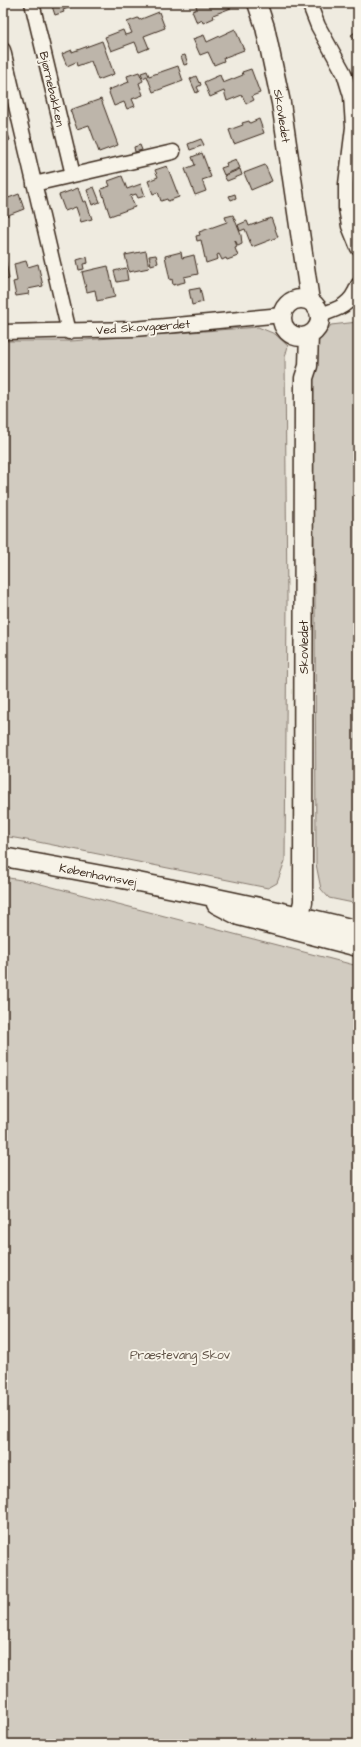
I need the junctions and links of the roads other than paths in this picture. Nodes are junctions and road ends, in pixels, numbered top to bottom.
1 (32, 3) edge
2 (257, 3) edge
3 (309, 3) edge
4 (3, 50) edge
5 (173, 152) dead end
6 (73, 175) junction
7 (34, 184) junction
8 (358, 248) edge
9 (358, 285) edge
10 (308, 306) junction
11 (282, 315) junction
12 (3, 332) edge
13 (69, 332) junction
14 (304, 336) junction
15 (3, 858) edge
16 (298, 923) junction
17 (358, 930) edge
18 (358, 946) edge

1 - 6 street, Bjørnebakken
2 - 10 street, Skovledet
3 - 8 street
4 - 7 street
5 - 6 street
6 - 7 street
7 - 13 street
9 - 10 street
10 - 11 street
10 - 14 street
11 - 13 street, Ved Skovgærdet
11 - 14 street
12 - 13 street, Ved Skovgærdet
14 - 16 street, Skovledet
15 - 16 street, Københavnsvej
16 - 17 street, Københavnsvej
16 - 18 street, Københavnsvej

